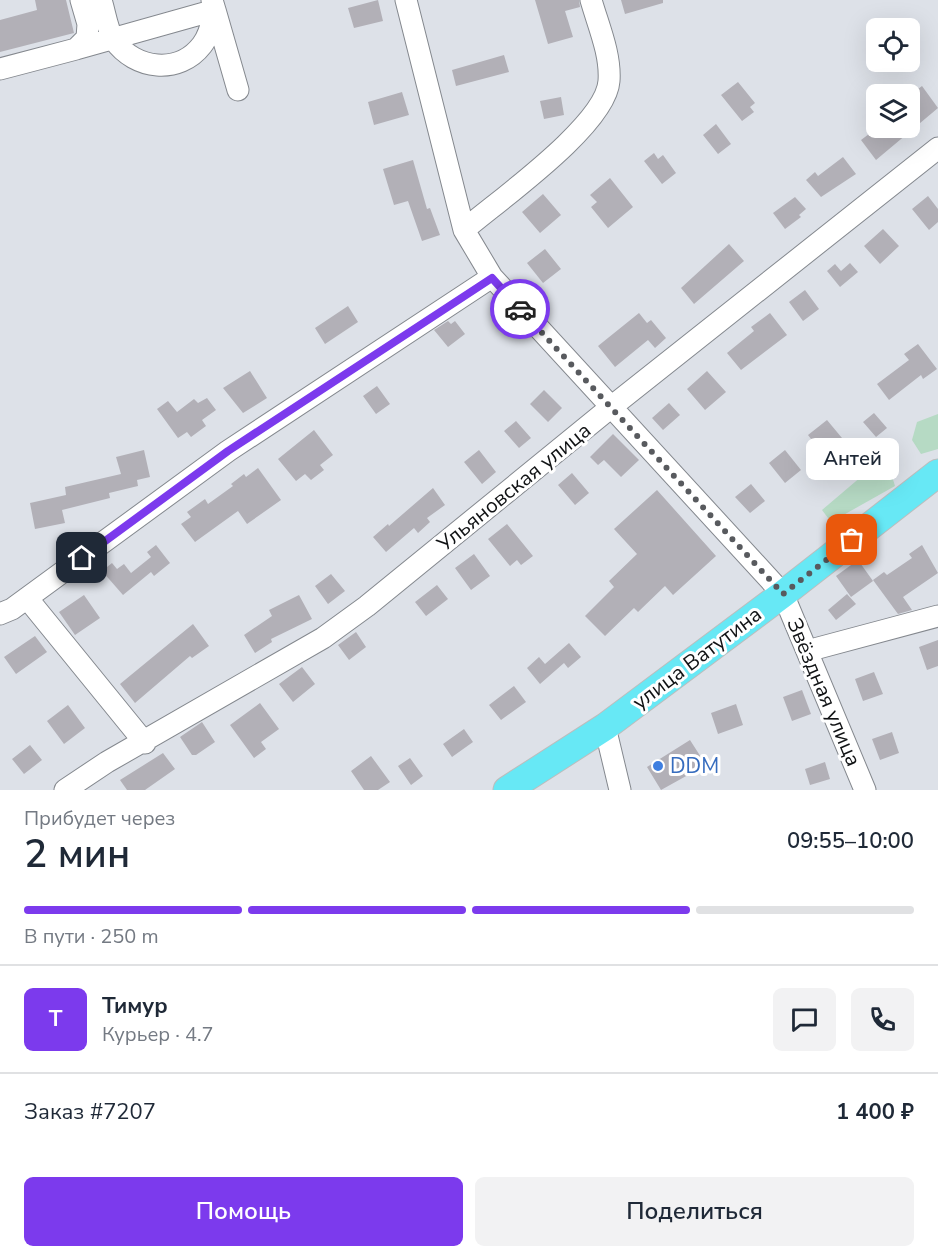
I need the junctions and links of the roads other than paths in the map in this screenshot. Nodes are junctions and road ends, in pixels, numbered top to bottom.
1 (81, 0) edge
2 (101, 0) edge
3 (406, 0) edge
4 (591, 0) edge
5 (214, 5) edge
6 (112, 39) junction
7 (76, 49) junction
8 (0, 69) edge
9 (238, 90) dead end
10 (938, 148) edge
11 (464, 230) junction
12 (492, 278) junction
13 (610, 408) junction
14 (938, 473) edge
15 (783, 594) junction
16 (27, 598) junction
17 (0, 614) edge
18 (938, 616) edge
19 (807, 651) junction
20 (605, 727) junction
21 (145, 743) junction
22 (65, 790) edge
23 (507, 790) edge
24 (620, 790) edge
25 (865, 790) edge

1 - 7 street
2 - 6 street
3 - 11 street
4 - 11 street
5 - 6 street
5 - 6 street
5 - 9 street
6 - 7 street
7 - 8 street
10 - 13 street, Ульяновская улица
11 - 12 street
12 - 13 street
12 - 16 street
13 - 15 street
13 - 21 street, Ульяновская улица
14 - 15 main road, улица Ватутина
15 - 19 street, Звёздная улица
15 - 20 main road, улица Ватутина
16 - 17 street
16 - 21 street
18 - 19 street
19 - 25 street, Звёздная улица
20 - 23 main road, улица Ватутина
20 - 24 street
21 - 22 street, Ульяновская улица

